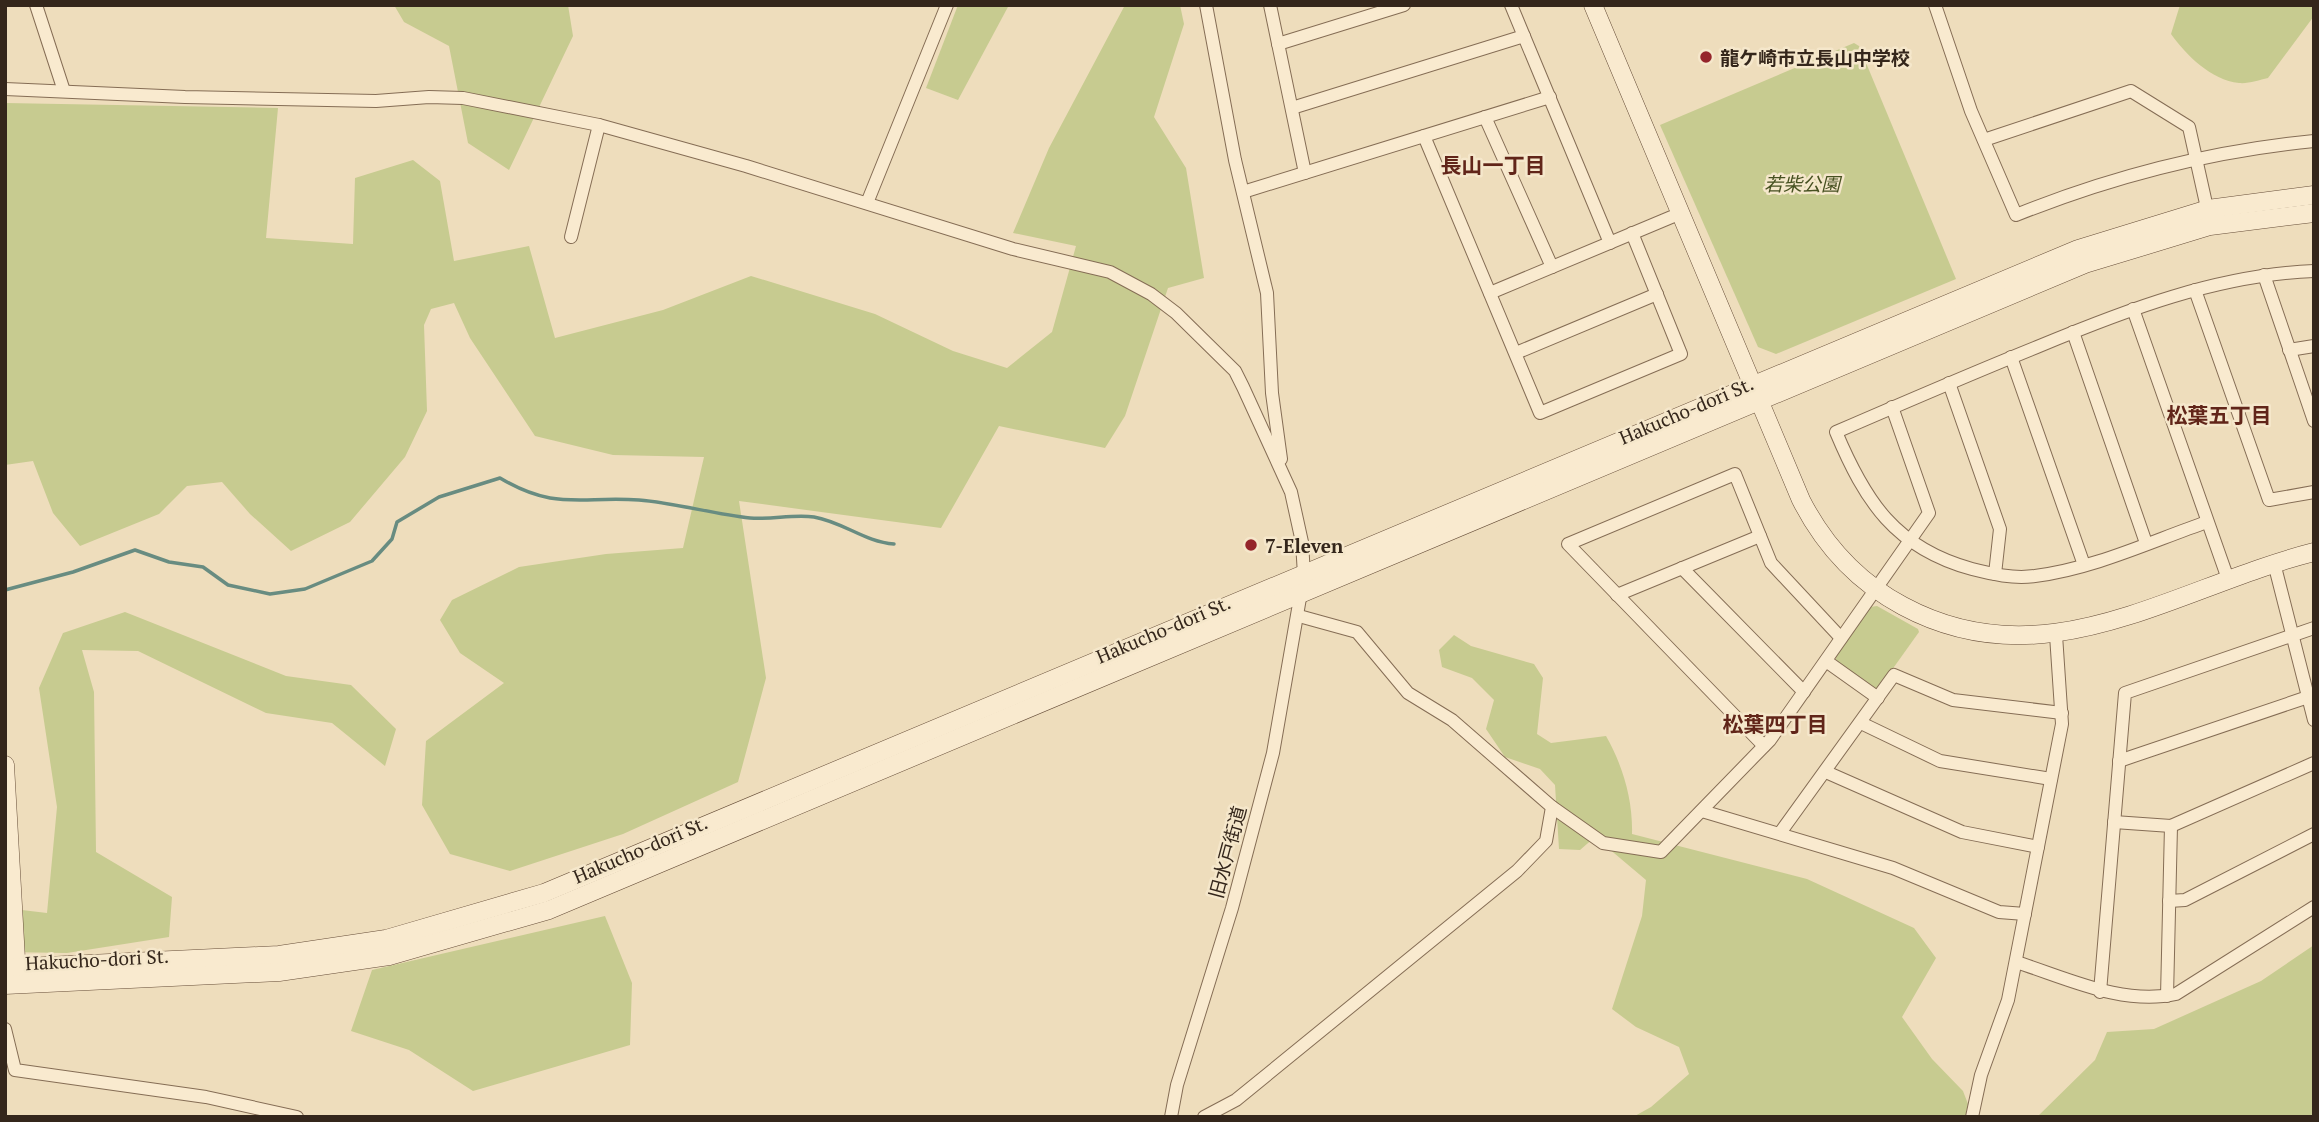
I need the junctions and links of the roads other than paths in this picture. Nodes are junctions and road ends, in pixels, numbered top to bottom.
1 (36, 5) edge
2 (947, 5) edge
3 (1206, 5) edge
4 (1270, 5) edge
5 (1404, 5) edge
6 (1511, 5) edge
7 (1592, 5) edge
8 (1935, 5) edge
9 (1524, 36) junction
10 (1278, 44) junction
11 (5, 89) edge
12 (64, 90) junction
13 (1549, 97) junction
14 (1292, 108) junction
15 (1485, 117) junction
16 (599, 125) junction
17 (1424, 136) junction
18 (1984, 140) junction
19 (2314, 141) edge
20 (2196, 158) junction
21 (1305, 173) junction
22 (1243, 192) junction
23 (2314, 195) edge
24 (867, 203) junction
25 (1681, 213) junction
26 (2314, 213) edge
27 (2209, 217) junction
28 (1632, 233) junction
29 (571, 237) dead end
30 (1610, 243) junction
31 (1552, 267) junction
32 (2314, 271) edge
33 (2264, 275) junction
34 (2195, 290) junction
35 (1490, 293) junction
36 (1657, 294) junction
37 (2133, 309) junction
38 (2073, 332) junction
39 (2314, 346) edge
40 (2289, 350) junction
41 (1516, 353) junction
42 (2011, 357) junction
43 (1949, 383) junction
44 (1753, 384) junction
45 (1760, 401) junction
46 (1892, 407) junction
47 (2313, 420) edge
48 (1283, 470) junction
49 (2314, 492) edge
50 (2207, 522) junction
51 (1760, 536) junction
52 (1910, 541) junction
53 (2146, 543) junction
54 (2314, 552) edge
55 (2274, 563) junction
56 (2084, 565) junction
57 (1682, 568) junction
58 (1995, 574) junction
59 (1304, 575) junction
60 (2228, 579) junction
61 (1876, 589) junction
62 (1302, 593) junction
63 (1617, 595) junction
64 (1299, 616) junction
65 (2314, 628) edge
66 (2293, 634) junction
67 (2056, 635) junction
68 (1841, 638) junction
69 (1826, 661) junction
70 (1804, 692) junction
71 (2308, 697) junction
72 (1878, 698) junction
73 (2062, 713) junction
74 (2314, 720) edge
75 (1861, 723) junction
76 (1764, 746) junction
77 (2119, 761) junction
78 (2314, 763) edge
79 (5, 765) edge
80 (1826, 772) junction
81 (2051, 779) junction
82 (1552, 807) junction
83 (1702, 811) junction
84 (2114, 822) junction
85 (2171, 825) junction
86 (1780, 833) junction
87 (2314, 834) edge
88 (2038, 847) junction
89 (2169, 901) junction
90 (2314, 907) edge
91 (2025, 914) junction
92 (2015, 962) junction
93 (11, 976) edge
94 (2101, 990) junction
95 (2167, 996) junction
96 (5, 1029) edge
97 (297, 1117) edge
98 (1171, 1117) edge
99 (1204, 1117) edge
100 (1972, 1117) edge

1 - 12 street
2 - 24 street
3 - 22 street
4 - 10 street
5 - 10 street
6 - 9 street
7 - 25 main road
8 - 18 street
9 - 13 street
9 - 14 street
10 - 14 street
11 - 12 street
12 - 16 street
13 - 15 street
13 - 30 street
14 - 21 street
15 - 17 street
15 - 31 street
16 - 24 street
16 - 29 street
17 - 21 street
17 - 35 street
18 - 20 street
18 - 20 street
19 - 20 street
20 - 27 street
21 - 22 street
22 - 48 street
23 - 27 main road, Hakucho-dori St.
24 - 48 street
25 - 28 street
25 - 44 main road
26 - 27 main road, Hakucho-dori St.
27 - 44 main road, Hakucho-dori St.
27 - 45 main road, Hakucho-dori St.
28 - 30 street
28 - 36 street
30 - 31 street
31 - 35 street
32 - 33 street
33 - 34 street
33 - 40 street
34 - 37 street
34 - 49 street
35 - 41 street
36 - 41 street
36 - 41 street
37 - 38 street
37 - 50 street
38 - 42 street
38 - 53 street
39 - 40 street
40 - 47 street
42 - 43 street
42 - 56 street
43 - 46 street
43 - 58 street
44 - 45 main road
44 - 59 main road, Hakucho-dori St.
45 - 61 main road
45 - 62 main road, Hakucho-dori St.
46 - 52 street
46 - 52 street
48 - 59 street, 旧水戸街道
50 - 53 street
50 - 60 street
51 - 57 street
51 - 63 street
51 - 68 street
52 - 58 street
52 - 61 street
53 - 56 street
54 - 55 main road
55 - 60 main road
55 - 66 street
56 - 58 street
57 - 63 street
57 - 70 street
59 - 62 street, 旧水戸街道
59 - 93 main road, Hakucho-dori St.
60 - 67 main road
61 - 67 main road
61 - 68 street
62 - 64 street, 旧水戸街道
62 - 93 main road, Hakucho-dori St.
63 - 76 street
64 - 82 street
64 - 98 street, 旧水戸街道
65 - 66 street
66 - 71 street
66 - 77 street
67 - 73 street
68 - 69 street
69 - 70 street
69 - 72 street
70 - 76 street
71 - 74 street
71 - 77 street
72 - 73 street
72 - 75 street
73 - 81 street
75 - 80 street
75 - 81 street
76 - 83 street
77 - 84 street
78 - 85 street
79 - 93 main road
80 - 86 street
80 - 88 street
81 - 88 street
82 - 83 street
82 - 99 street
83 - 86 street
84 - 85 street
84 - 94 street
85 - 89 street
86 - 91 street
87 - 89 street
88 - 91 street
89 - 95 street
90 - 95 street
91 - 92 street
92 - 94 street
92 - 100 street
94 - 95 street
96 - 97 street

